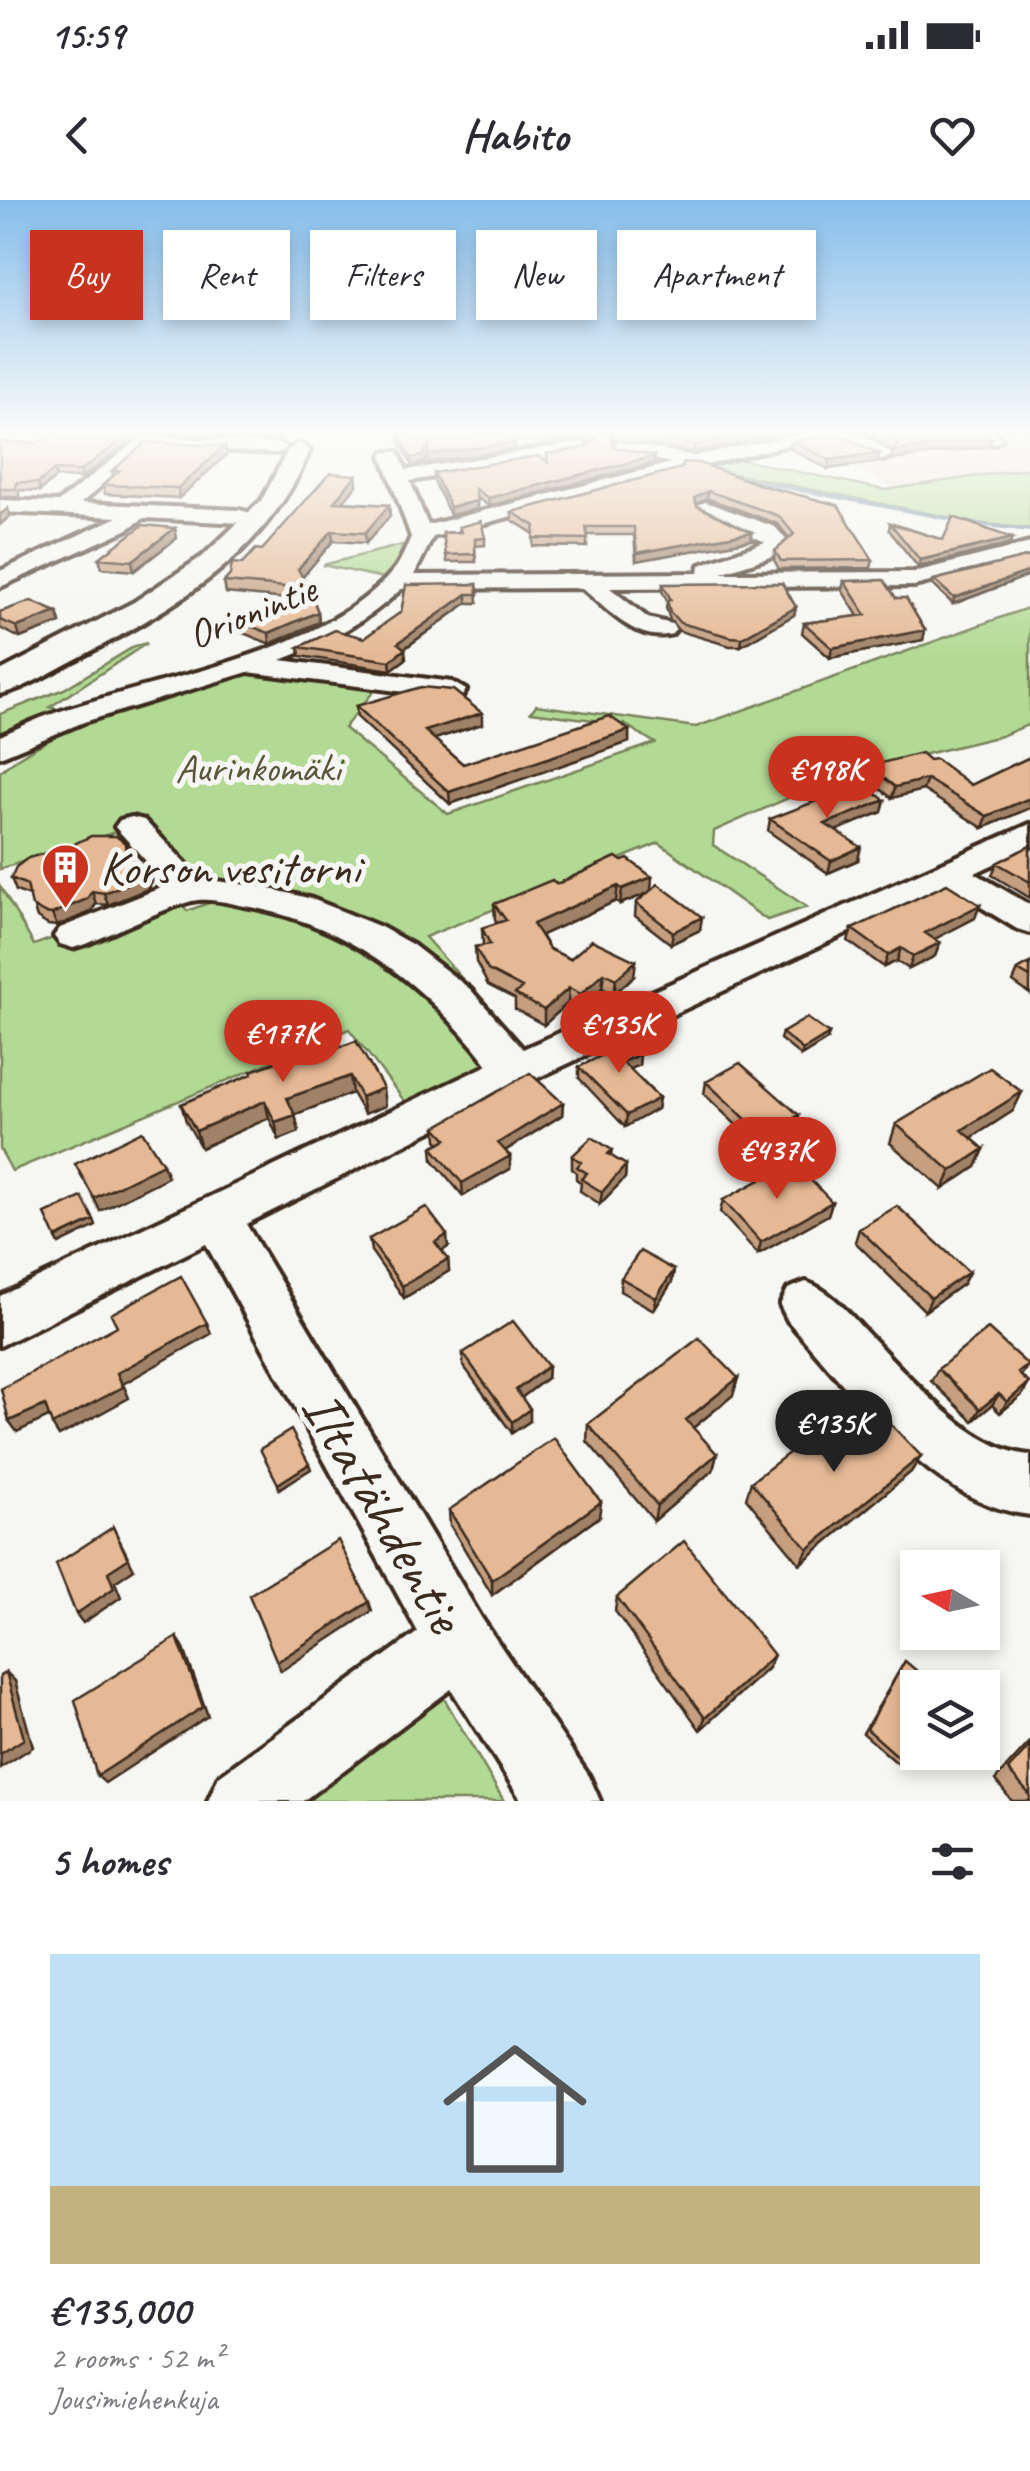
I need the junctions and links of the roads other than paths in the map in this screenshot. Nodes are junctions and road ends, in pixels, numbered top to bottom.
1 (15, 507) edge
2 (65, 507) edge
3 (252, 507) edge
4 (410, 507) edge
5 (523, 507) edge
6 (706, 508) edge
7 (62, 509) junction
8 (136, 514) junction
9 (243, 520) junction
10 (422, 533) junction
11 (1030, 550) edge
12 (0, 580) edge
13 (681, 581) junction
14 (396, 582) junction
15 (590, 583) junction
16 (663, 629) dead end
17 (250, 664) junction
18 (0, 684) edge
19 (452, 690) edge
20 (0, 748) edge
21 (132, 827) dead end
22 (1030, 834) edge
23 (947, 871) junction
24 (180, 885) junction
25 (1030, 921) edge
26 (74, 936) dead end
27 (516, 1070) junction
28 (214, 1216) junction
29 (806, 1306) dead end
30 (0, 1322) edge
31 (1030, 1485) edge
32 (459, 1642) junction
33 (244, 1801) edge
34 (564, 1801) edge

1 - 7 street
2 - 7 street
3 - 9 main road
4 - 10 street
5 - 10 street
6 - 13 street
7 - 8 street
8 - 9 street
8 - 12 street
9 - 18 main road
10 - 14 street, Orionintie
11 - 13 street
13 - 15 street
14 - 15 street
14 - 17 street, Orionintie
15 - 16 street
17 - 19 street
17 - 20 street, Orionintie
21 - 24 street
22 - 23 street
23 - 25 street
23 - 27 street
24 - 26 street
24 - 27 street
27 - 28 street
28 - 30 street
28 - 32 street, Iltatähdentie
29 - 31 street
32 - 33 street
32 - 34 street, Iltatähdentie

